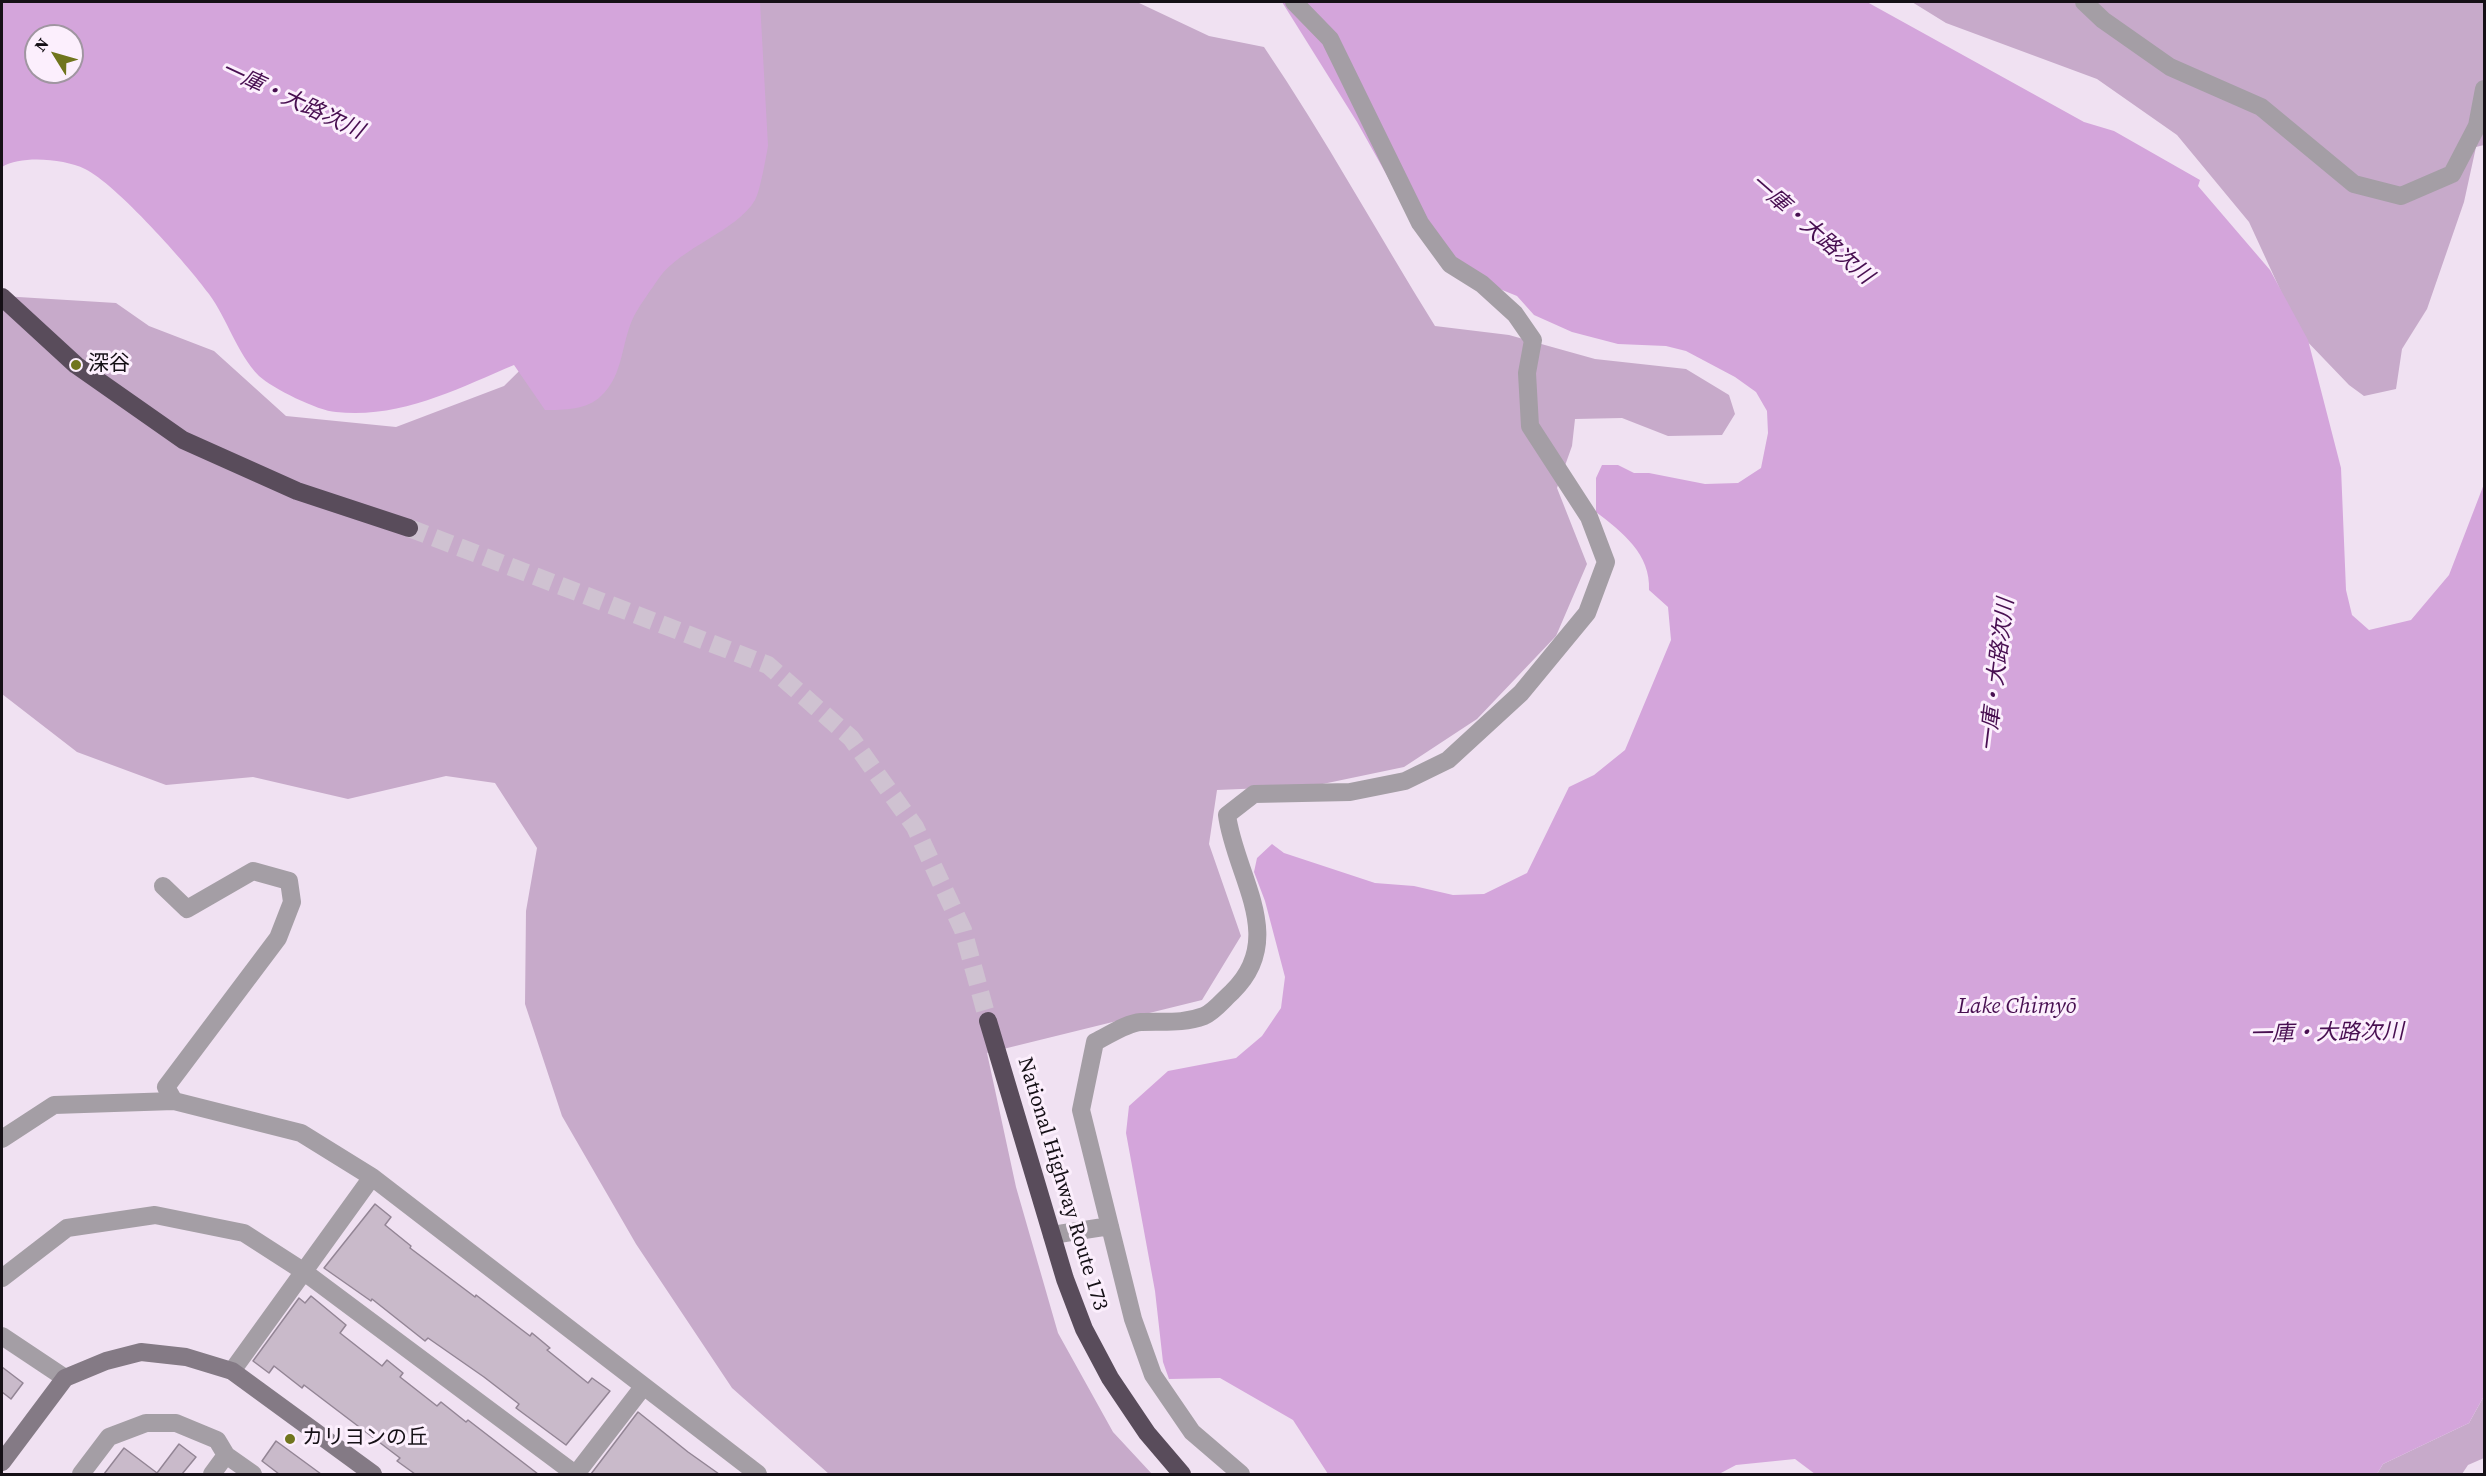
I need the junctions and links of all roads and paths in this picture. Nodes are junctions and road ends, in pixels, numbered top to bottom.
1 (1293, 2) edge
2 (2084, 2) edge
3 (2484, 89) edge
4 (2, 297) edge
5 (9, 312) edge
6 (409, 528) tunnel mouth
7 (163, 886) dead end
8 (988, 1021) tunnel mouth
9 (174, 1101) junction
10 (2, 1138) edge
11 (372, 1177) junction
12 (1110, 1226) junction
13 (1052, 1235) junction
14 (303, 1271) junction
15 (2, 1278) edge
16 (2, 1336) edge
17 (232, 1371) junction
18 (65, 1378) junction
19 (643, 1387) junction
20 (226, 1455) junction
21 (2, 1462) edge
22 (81, 1474) edge
23 (212, 1474) edge
24 (253, 1474) edge
25 (371, 1474) edge
26 (575, 1474) edge
27 (759, 1474) edge
28 (1182, 1474) edge
29 (1241, 1474) edge

1 - 12 street
2 - 3 street
4 - 5 highway
5 - 6 highway
7 - 9 street
8 - 13 highway, National Highway Route 173
9 - 10 street
9 - 11 street
11 - 14 street
11 - 19 street
12 - 13 street
12 - 29 street
13 - 28 highway, National Highway Route 173
14 - 15 street
14 - 17 street
14 - 26 street
16 - 18 street
17 - 18 street
17 - 25 street
18 - 21 street
19 - 26 street
19 - 27 street
20 - 22 street
20 - 23 street
20 - 24 street

